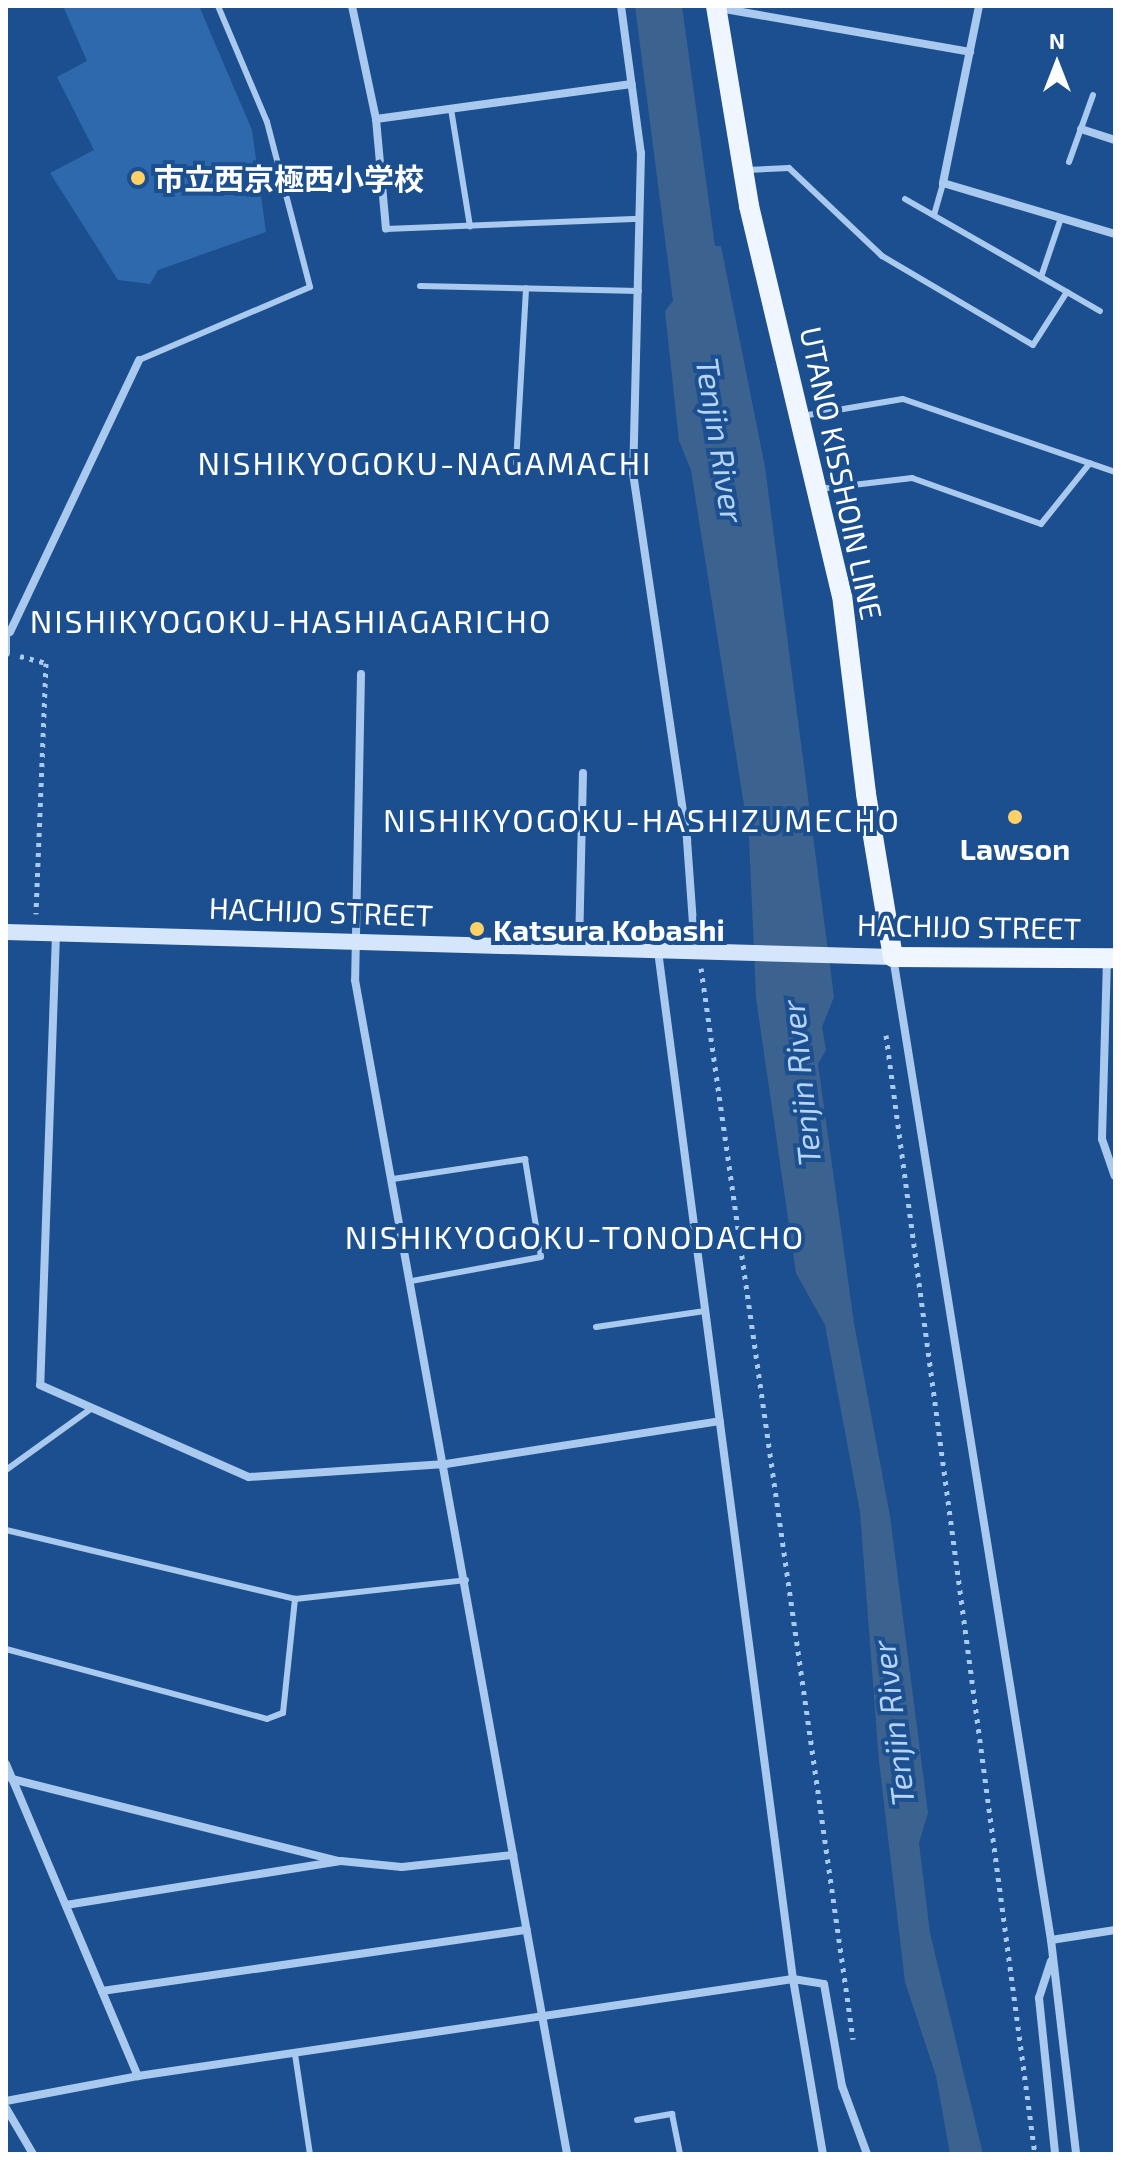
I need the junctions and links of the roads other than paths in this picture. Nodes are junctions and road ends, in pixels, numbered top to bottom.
1 (218, 6) edge
2 (352, 6) edge
3 (621, 6) edge
4 (716, 6) edge
5 (979, 6) edge
6 (970, 52) junction
7 (632, 84) junction
8 (1093, 95) dead end
9 (451, 109) junction
10 (376, 119) junction
11 (1081, 129) junction
12 (1115, 140) edge
13 (1069, 162) dead end
14 (743, 170) junction
15 (943, 183) junction
16 (905, 199) dead end
17 (934, 215) junction
18 (1061, 218) junction
19 (640, 219) junction
20 (470, 226) junction
21 (386, 229) joint
22 (1115, 234) edge
23 (1041, 277) junction
24 (420, 286) dead end
25 (526, 288) junction
26 (639, 291) junction
27 (1067, 292) junction
28 (1100, 311) dead end
29 (139, 360) joint
30 (802, 416) junction
31 (516, 463) dead end
32 (1090, 463) junction
33 (1115, 472) edge
34 (818, 489) junction
35 (8, 631) edge
36 (7, 653) edge
37 (361, 674) dead end
38 (583, 773) dead end
39 (6, 932) edge
40 (56, 934) junction
41 (356, 942) junction
42 (579, 948) junction
43 (658, 950) junction
44 (695, 951) junction
45 (893, 957) junction
46 (1111, 958) edge
47 (1115, 1176) edge
48 (393, 1179) junction
49 (412, 1281) junction
50 (705, 1311) junction
51 (596, 1327) dead end
52 (92, 1408) junction
53 (720, 1421) junction
54 (446, 1464) junction
55 (6, 1470) edge
56 (6, 1530) edge
57 (466, 1580) junction
58 (295, 1599) junction
59 (6, 1649) edge
60 (6, 1764) edge
61 (12, 1779) junction
62 (513, 1855) junction
63 (341, 1861) junction
64 (66, 1905) junction
65 (527, 1930) junction
66 (1115, 1930) edge
67 (1051, 1940) junction
68 (1053, 1956) junction
69 (793, 1979) junction
70 (102, 1991) junction
71 (542, 2017) junction
72 (295, 2054) junction
73 (138, 2076) junction
74 (6, 2101) edge
75 (6, 2108) edge
76 (637, 2120) dead end
77 (33, 2154) edge
78 (310, 2154) edge
79 (567, 2154) edge
80 (680, 2154) edge
81 (823, 2154) edge
82 (867, 2154) edge
83 (1055, 2154) edge
84 (1076, 2154) edge

1 - 29 lane
2 - 10 street
3 - 7 street
4 - 6 street
4 - 14 main road, UTANO KISSHOIN LINE
5 - 6 street
6 - 15 street
7 - 9 street
7 - 19 street
8 - 11 lane
9 - 10 street
9 - 20 lane
10 - 21 street
11 - 12 street
11 - 13 lane
14 - 27 lane
14 - 30 main road, UTANO KISSHOIN LINE
15 - 17 lane
15 - 18 street
16 - 17 lane
17 - 23 lane
18 - 22 street
18 - 23 lane
19 - 20 lane
19 - 26 street
20 - 21 lane
23 - 27 lane
24 - 25 lane
25 - 26 lane
25 - 31 lane
26 - 44 street
27 - 28 lane
29 - 35 street
30 - 32 lane
30 - 34 main road, UTANO KISSHOIN LINE
32 - 33 lane
32 - 34 lane
34 - 45 main road, UTANO KISSHOIN LINE
35 - 36 street
37 - 41 street
38 - 42 street
39 - 40 main road, HACHIJO STREET
40 - 41 main road, HACHIJO STREET
40 - 52 street
41 - 42 main road, HACHIJO STREET
41 - 48 street
42 - 43 main road, HACHIJO STREET
43 - 44 main road, HACHIJO STREET
43 - 50 street
44 - 45 main road, HACHIJO STREET
45 - 46 main road, HACHIJO STREET
45 - 67 street
46 - 47 street
48 - 49 street
48 - 49 lane
49 - 54 street
50 - 51 lane
50 - 53 street
52 - 54 street
52 - 55 lane
53 - 54 street
53 - 69 street
54 - 57 street
56 - 58 lane
57 - 58 lane
57 - 62 street
58 - 59 lane
60 - 61 street
61 - 63 street
61 - 64 street
62 - 63 street
62 - 65 street
63 - 64 street
64 - 70 street
65 - 70 street
65 - 71 street
66 - 67 street
67 - 68 street
68 - 83 street
68 - 84 street
69 - 71 street
69 - 81 street
69 - 82 street
70 - 73 street
71 - 72 street
71 - 79 street
72 - 73 street
72 - 78 lane
73 - 74 street
75 - 77 street
76 - 80 lane

